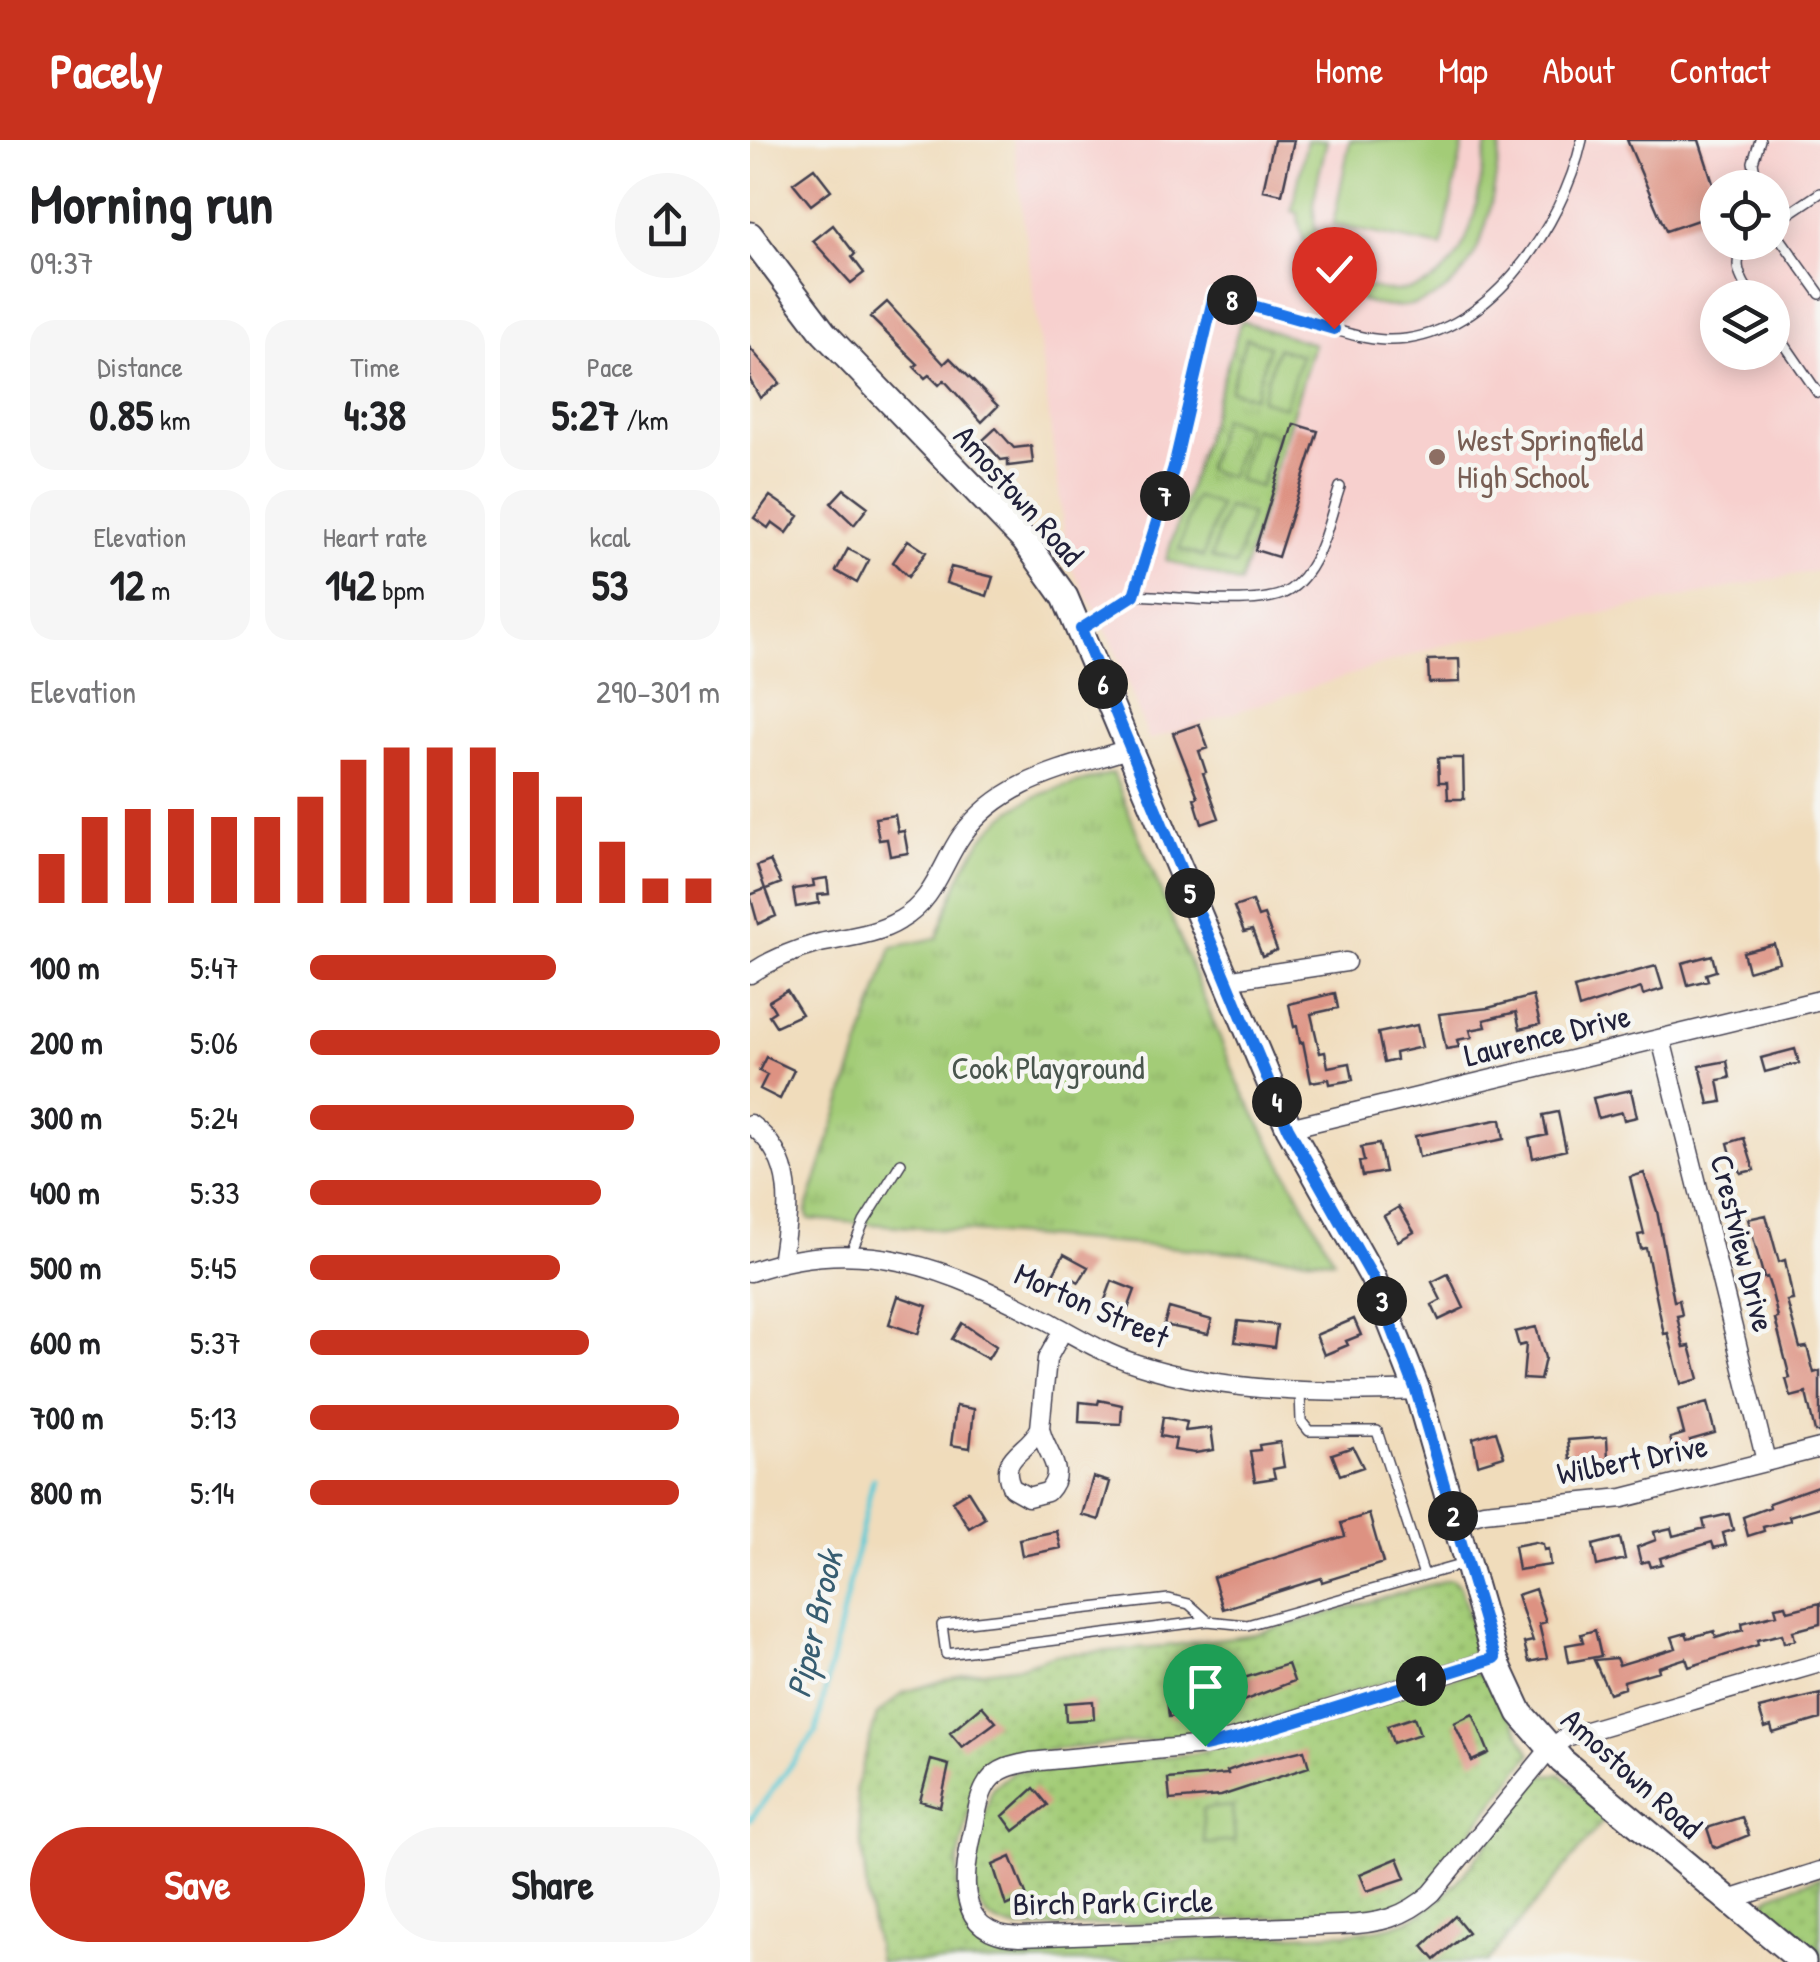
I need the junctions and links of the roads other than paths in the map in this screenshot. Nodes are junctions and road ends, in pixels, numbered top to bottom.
1 (1582, 140) edge
2 (1760, 140) edge
3 (1755, 170) edge
4 (1820, 193) edge
5 (1790, 214) edge
6 (750, 236) edge
7 (1790, 252) edge
8 (1820, 294) edge
9 (1790, 353) edge
10 (1820, 392) edge
11 (1340, 487) dead end
12 (1134, 595) junction
13 (1081, 629) junction
14 (1128, 749) junction
15 (1346, 962) dead end
16 (750, 974) edge
17 (1226, 980) junction
18 (1820, 1000) edge
19 (1661, 1039) junction
20 (750, 1124) edge
21 (1288, 1128) junction
22 (901, 1163) dead end
23 (850, 1256) junction
24 (781, 1262) junction
25 (750, 1272) edge
26 (1063, 1330) junction
27 (1416, 1390) junction
28 (1300, 1391) junction
29 (1040, 1428) dead end
30 (1820, 1448) edge
31 (1766, 1461) junction
32 (1454, 1520) junction
33 (1467, 1563) junction
34 (1424, 1575) junction
35 (1208, 1621) junction
36 (1495, 1658) junction
37 (1820, 1663) edge
38 (1550, 1749) junction
39 (1820, 1871) edge
40 (1729, 1900) junction
41 (1803, 1962) edge

1 - 12 lane
2 - 3 lane
4 - 5 lane
6 - 13 street, Amostown Road
7 - 8 lane
9 - 10 lane
11 - 12 lane
12 - 13 lane
13 - 14 street, Amostown Road
14 - 16 street
14 - 17 street, Amostown Road
15 - 17 street
17 - 21 street, Amostown Road
18 - 19 street, Laurence Drive
19 - 21 street, Laurence Drive
19 - 31 street, Crestview Drive
20 - 24 street
21 - 27 street, Amostown Road
22 - 23 lane
23 - 24 street, Morton Street
23 - 26 street, Morton Street
24 - 25 street, Morton Street
26 - 28 street, Morton Street
26 - 29 street
27 - 28 street, Morton Street
27 - 32 street, Amostown Road
28 - 34 lane
30 - 31 street, Wilbert Drive
31 - 32 street, Wilbert Drive
32 - 33 street, Amostown Road
33 - 34 lane
33 - 36 street, Amostown Road
34 - 35 lane
35 - 35 lane
36 - 38 street, Amostown Road
36 - 38 street, Birch Park Circle
37 - 38 street
38 - 40 street, Amostown Road
39 - 40 street
40 - 41 street, Amostown Road

